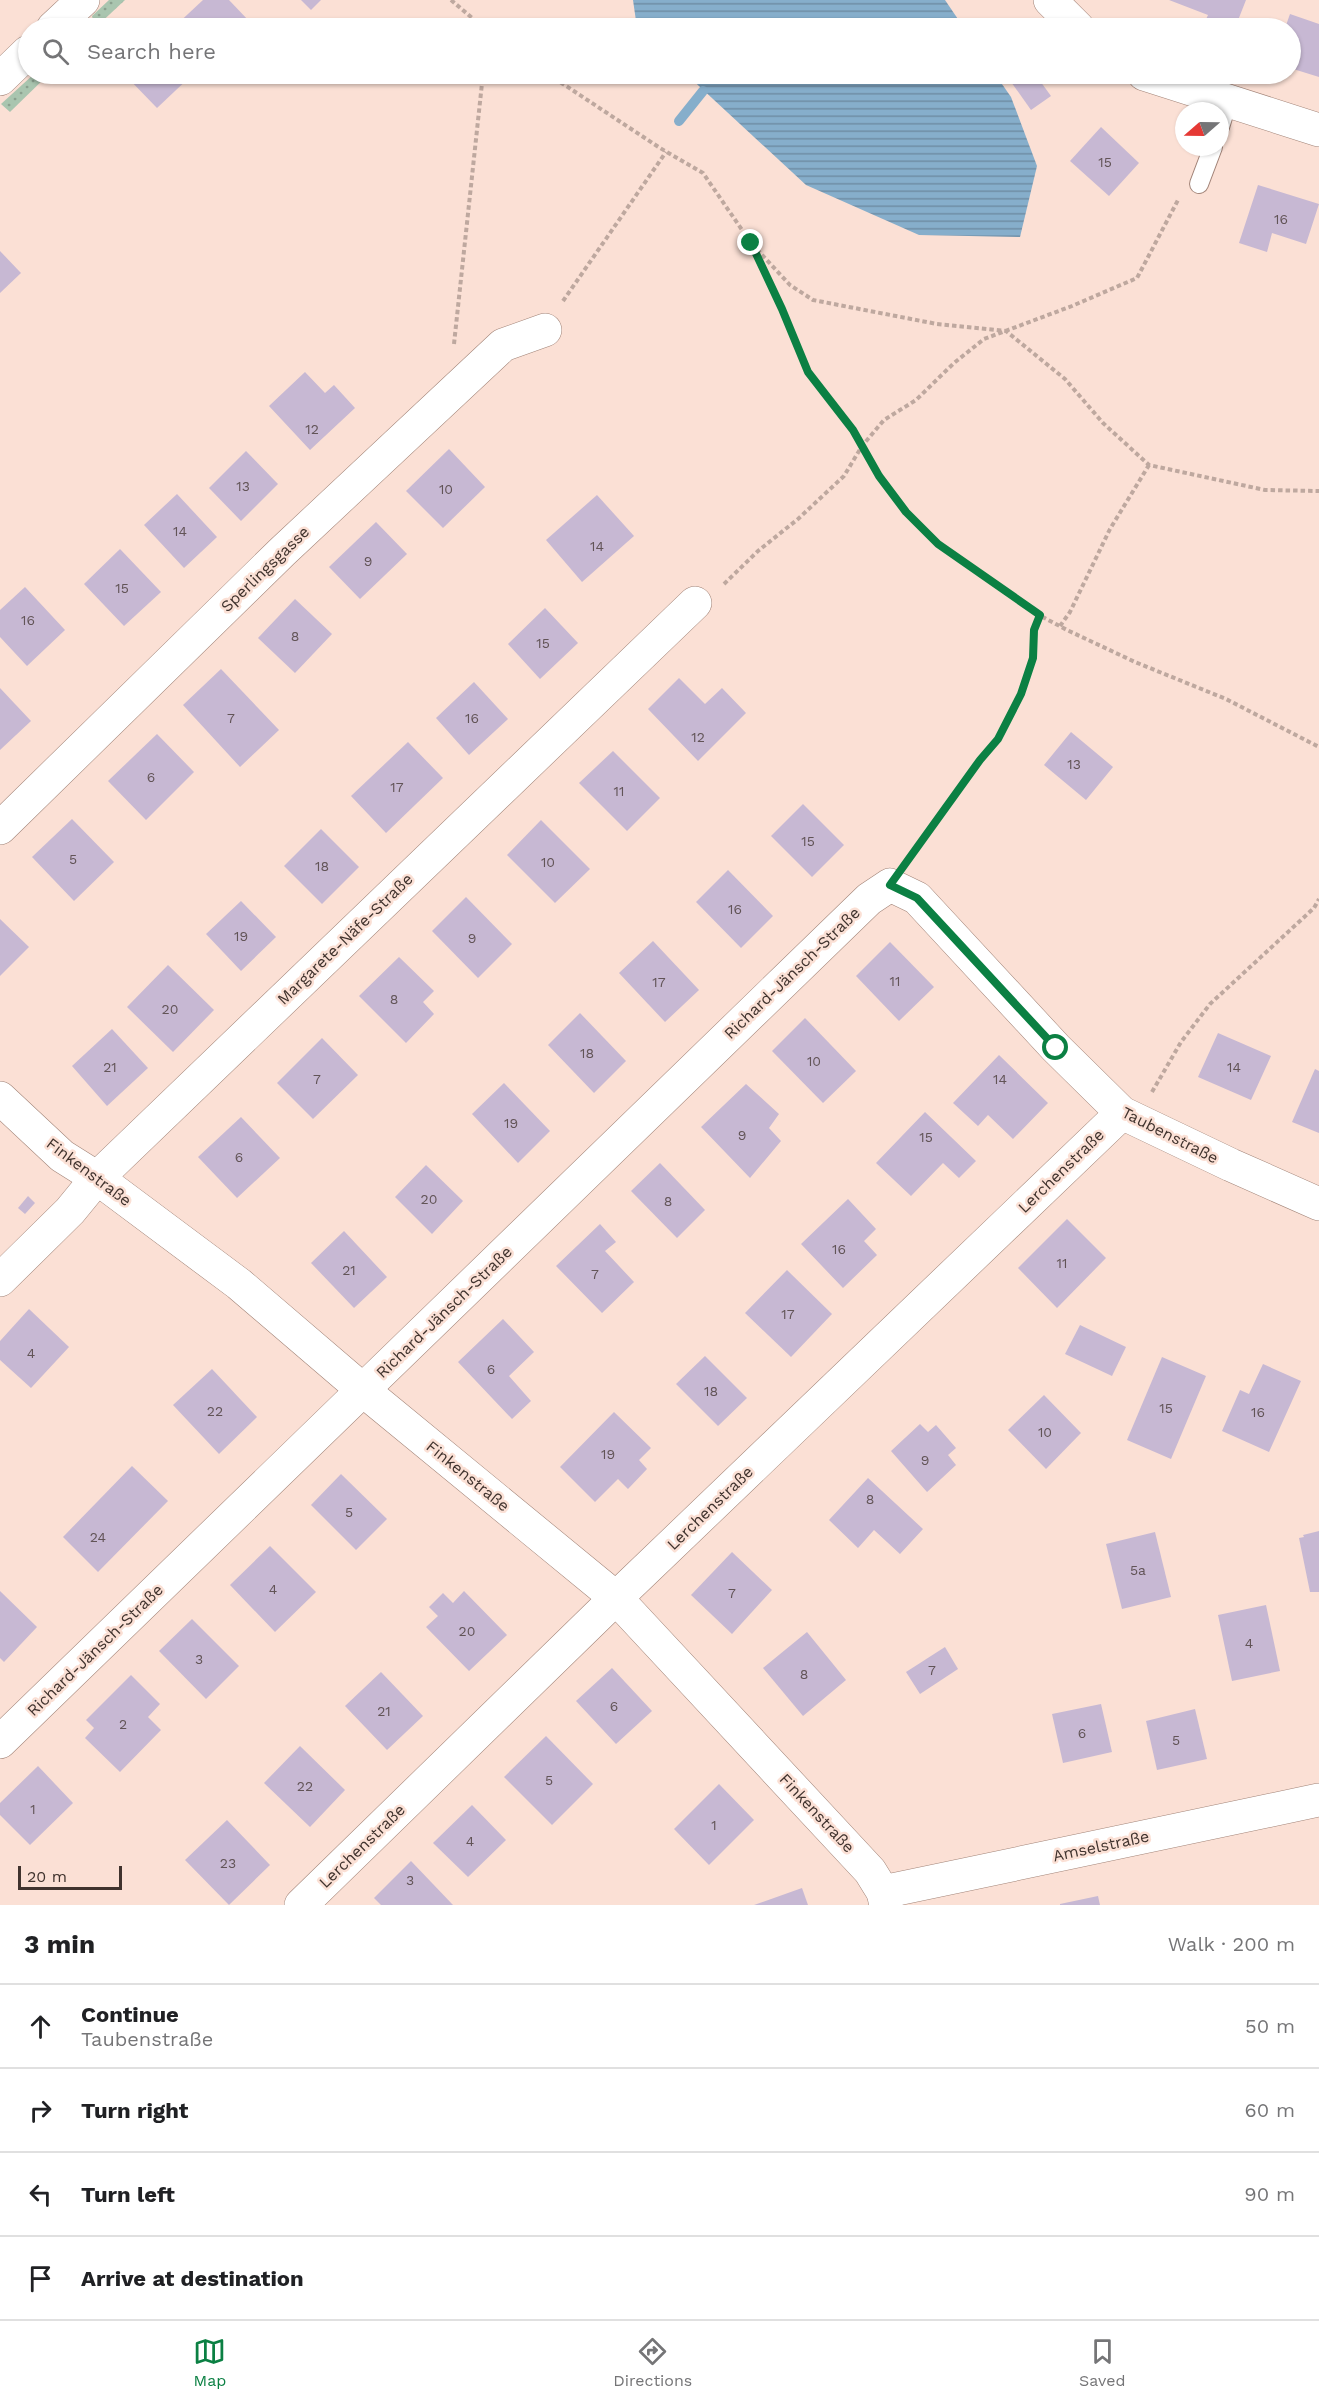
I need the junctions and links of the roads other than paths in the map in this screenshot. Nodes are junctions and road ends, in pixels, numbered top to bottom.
1 (83, 0) edge
2 (1050, 0) edge
3 (64, 18) edge
4 (1068, 18) edge
5 (18, 62) edge
6 (0, 79) edge
7 (1164, 84) edge
8 (1200, 102) edge
9 (1229, 115) edge
10 (1319, 130) edge
11 (1210, 156) edge
12 (1199, 184) road end
13 (544, 330) road end
14 (694, 603) dead end
15 (0, 828) edge
16 (890, 885) joint
17 (0, 1098) edge
18 (1129, 1117) junction
19 (97, 1178) junction
20 (1319, 1204) edge
21 (0, 1280) edge
22 (364, 1391) junction
23 (616, 1598) junction
24 (0, 1742) edge
25 (1319, 1800) edge
26 (884, 1898) edge
27 (302, 1905) edge

1 - 3 street
2 - 4 street
5 - 6 street
7 - 8 street
9 - 10 street
11 - 12 lane
13 - 15 street, Sperlingsgasse
14 - 19 street, Margarete-Näfe-Straße
16 - 18 street, Taubenstraße
16 - 22 street, Richard-Jänsch-Straße
17 - 19 street, Finkenstraße
18 - 20 street, Taubenstraße
18 - 23 street, Lerchenstraße
19 - 21 street, Margarete-Näfe-Straße
19 - 22 street, Finkenstraße
22 - 23 street, Finkenstraße
22 - 24 street, Richard-Jänsch-Straße
23 - 26 street, Finkenstraße
23 - 27 street, Lerchenstraße
25 - 26 street, Amselstraße

